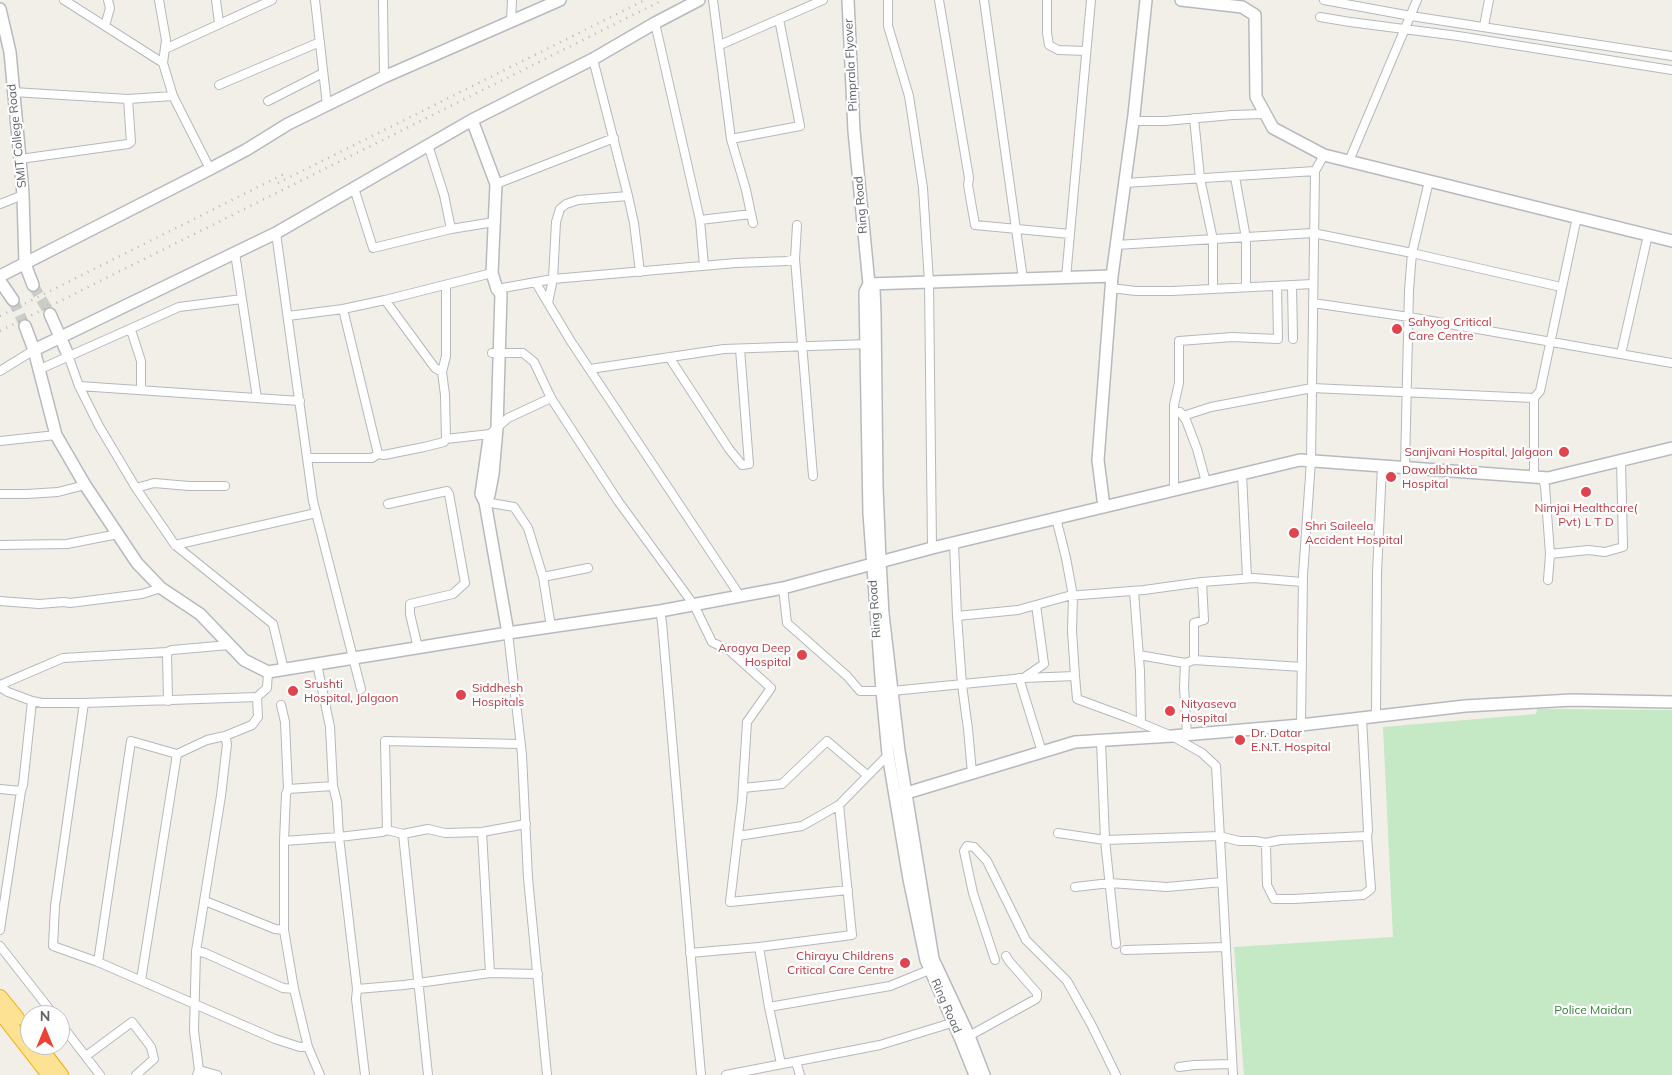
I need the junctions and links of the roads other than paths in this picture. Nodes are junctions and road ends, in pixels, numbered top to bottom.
1 (64, 0) edge
2 (108, 0) edge
3 (159, 0) edge
4 (216, 0) edge
5 (272, 0) edge
6 (315, 0) edge
7 (383, 0) edge
8 (512, 0) edge
9 (560, 0) edge
10 (699, 0) edge
11 (714, 0) edge
12 (823, 0) edge
13 (848, 0) edge
14 (888, 0) edge
15 (939, 0) edge
16 (984, 0) edge
17 (1047, 0) edge
18 (1091, 0) edge
19 (1146, 0) edge
20 (1181, 0) edge
21 (1324, 0) edge
22 (1417, 0) edge
23 (1489, 0) edge
24 (0, 9) edge
25 (1411, 16) junction
26 (1320, 17) dead end
27 (779, 19) junction
28 (511, 20) junction
29 (655, 23) junction
30 (219, 24) junction
31 (105, 26) junction
32 (1484, 26) junction
33 (1405, 28) junction
34 (320, 42) junction
35 (720, 45) junction
36 (165, 49) junction
37 (1086, 50) junction
38 (1672, 56) edge
39 (5, 58) edge
40 (592, 60) junction
41 (163, 63) junction
42 (1672, 70) edge
43 (323, 74) junction
44 (384, 77) junction
45 (219, 85) dead end
46 (13, 92) junction
47 (173, 96) junction
48 (128, 99) junction
49 (268, 101) dead end
50 (327, 105) junction
51 (1265, 114) junction
52 (1194, 118) junction
53 (472, 120) junction
54 (1133, 121) junction
55 (854, 131) joint
56 (614, 138) junction
57 (731, 138) junction
58 (428, 145) junction
59 (1324, 155) junction
60 (20, 159) junction
61 (1349, 161) junction
62 (210, 169) junction
63 (1315, 172) junction
64 (1235, 177) junction
65 (1200, 178) junction
66 (1429, 181) junction
67 (1125, 183) junction
68 (496, 184) junction
69 (354, 188) junction
70 (23, 195) junction
71 (628, 196) junction
72 (0, 204) edge
73 (751, 214) junction
74 (1577, 217) junction
75 (700, 220) junction
76 (494, 222) junction
77 (753, 223) dead end
78 (797, 225) dead end
79 (451, 230) junction
80 (1016, 230) junction
81 (276, 233) junction
82 (1070, 234) junction
83 (1313, 234) junction
84 (1648, 235) junction
85 (1246, 238) junction
86 (1213, 240) junction
87 (1672, 241) edge
88 (1116, 245) junction
89 (1412, 252) junction
90 (234, 253) junction
91 (795, 259) junction
92 (25, 264) junction
93 (704, 266) junction
94 (640, 272) junction
95 (492, 273) junction
96 (0, 276) edge
97 (1112, 276) junction
98 (1066, 278) junction
99 (553, 279) junction
100 (1023, 279) junction
101 (0, 281) edge
102 (536, 282) junction
103 (930, 282) junction
104 (869, 284) junction
105 (1313, 284) junction
106 (446, 285) junction
107 (1292, 285) junction
108 (33, 286) tunnel mouth
109 (1276, 286) junction
110 (1246, 287) junction
111 (1561, 287) junction
112 (1111, 288) junction
113 (1213, 288) junction
114 (497, 289) junction
115 (242, 299) junction
116 (13, 300) tunnel mouth
117 (385, 300) junction
118 (548, 303) junction
119 (1313, 303) junction
120 (343, 308) junction
121 (50, 314) tunnel mouth
122 (288, 316) junction
123 (1408, 317) junction
124 (25, 326) tunnel mouth
125 (131, 330) junction
126 (61, 337) junction
127 (1293, 339) dead end
128 (1549, 342) junction
129 (871, 344) junction
130 (803, 346) junction
131 (740, 349) junction
132 (34, 350) junction
133 (495, 353) junction
134 (1620, 354) junction
135 (68, 355) junction
136 (669, 357) junction
137 (1672, 362) edge
138 (590, 369) junction
139 (38, 370) junction
140 (0, 371) edge
141 (442, 372) junction
142 (79, 386) junction
143 (1312, 388) junction
144 (141, 390) junction
145 (1407, 392) junction
146 (257, 398) junction
147 (551, 398) junction
148 (1534, 398) junction
149 (300, 401) junction
150 (1174, 405) junction
151 (1183, 416) junction
152 (493, 431) junction
153 (56, 435) junction
154 (446, 439) junction
155 (0, 441) edge
156 (1672, 448) edge
157 (378, 454) junction
158 (308, 458) junction
159 (1621, 460) junction
160 (1311, 461) junction
161 (1382, 466) junction
162 (1405, 467) junction
163 (1242, 474) junction
164 (813, 476) dead end
165 (1538, 477) junction
166 (1206, 482) junction
167 (85, 485) junction
168 (225, 486) dead end
169 (136, 488) junction
170 (1174, 490) junction
171 (0, 494) edge
172 (485, 502) junction
173 (388, 504) dead end
174 (1104, 507) junction
175 (316, 513) junction
176 (1056, 518) junction
177 (118, 534) junction
178 (954, 543) junction
179 (0, 545) edge
180 (174, 545) junction
181 (932, 548) junction
182 (1550, 554) junction
183 (876, 563) junction
184 (588, 568) dead end
185 (543, 577) junction
186 (1247, 578) junction
187 (1548, 580) dead end
188 (1202, 582) junction
189 (1302, 582) junction
190 (160, 588) junction
191 (782, 588) junction
192 (1134, 591) junction
193 (740, 596) junction
194 (1073, 596) junction
195 (0, 601) edge
196 (694, 605) junction
197 (1036, 605) junction
198 (660, 611) junction
199 (957, 616) junction
200 (551, 627) junction
201 (508, 633) junction
202 (229, 644) junction
203 (418, 648) junction
204 (167, 652) junction
205 (1139, 655) junction
206 (353, 658) junction
207 (1194, 660) junction
208 (1185, 663) junction
209 (317, 664) junction
210 (1302, 667) junction
211 (284, 670) junction
212 (268, 672) junction
213 (1075, 676) junction
214 (1022, 678) junction
215 (962, 685) junction
216 (0, 686) edge
217 (361, 689) dead end
218 (887, 691) junction
219 (257, 697) junction
220 (168, 701) junction
221 (32, 702) junction
222 (1672, 702) edge
223 (84, 703) junction
224 (281, 705) dead end
225 (1376, 716) junction
226 (1362, 718) junction
227 (1141, 723) junction
228 (1301, 724) junction
229 (1187, 735) junction
230 (225, 736) junction
231 (1172, 736) junction
232 (1101, 740) junction
233 (520, 744) junction
234 (1042, 752) junction
235 (893, 753) junction
236 (178, 754) junction
237 (972, 774) junction
238 (867, 776) junction
239 (333, 786) junction
240 (743, 788) junction
241 (0, 789) edge
242 (288, 789) junction
243 (21, 791) junction
244 (901, 795) junction
245 (839, 805) junction
246 (526, 824) junction
247 (387, 830) junction
248 (482, 832) junction
249 (1058, 833) dead end
250 (403, 834) junction
251 (738, 836) junction
252 (1219, 836) junction
253 (1367, 836) junction
254 (339, 837) junction
255 (1105, 840) junction
256 (284, 841) junction
257 (1266, 843) junction
258 (1222, 882) junction
259 (1110, 883) junction
260 (1074, 887) dead end
261 (848, 890) junction
262 (205, 901) junction
263 (0, 930) edge
264 (284, 930) junction
265 (1116, 944) dead end
266 (0, 946) edge
267 (759, 947) junction
268 (1226, 947) junction
269 (1125, 950) dead end
270 (196, 951) junction
271 (690, 953) junction
272 (1006, 956) dead end
273 (995, 960) dead end
274 (98, 962) junction
275 (933, 968) junction
276 (490, 973) junction
277 (538, 974) junction
278 (141, 980) junction
279 (419, 982) junction
280 (294, 989) junction
281 (357, 989) junction
282 (0, 998) edge
283 (194, 1004) junction
284 (46, 1005) edge
285 (769, 1007) junction
286 (0, 1012) edge
287 (957, 1022) junction
288 (20, 1023) edge
289 (70, 1036) edge
290 (969, 1036) junction
291 (308, 1047) junction
292 (45, 1055) edge
293 (86, 1056) junction
294 (796, 1062) junction
295 (781, 1064) junction
296 (1232, 1064) junction
297 (1179, 1068) dead end
298 (198, 1072) edge
299 (49, 1075) edge
300 (60, 1075) edge
301 (100, 1075) edge
302 (136, 1075) edge
303 (217, 1075) edge
304 (320, 1075) edge
305 (365, 1075) edge
306 (428, 1075) edge
307 (547, 1075) edge
308 (700, 1075) edge
309 (726, 1075) edge
310 (800, 1075) edge
311 (975, 1075) edge
312 (984, 1075) edge
313 (1115, 1075) edge
314 (1233, 1075) edge

1 - 31 street
2 - 31 street
3 - 36 street
4 - 30 street
5 - 30 street
6 - 34 street
7 - 44 street
8 - 28 street
9 - 28 main road
10 - 29 main road
11 - 35 street
12 - 27 street
13 - 55 main road, Pimprala Flyover
14 - 103 street
15 - 80 street
16 - 80 street
17 - 37 street
18 - 37 street
19 - 54 main road
20 - 51 main road
21 - 25 street
22 - 25 street
23 - 32 street
24 - 39 main road, SMIT College Road
25 - 32 street
25 - 33 street
26 - 33 street
27 - 35 street
27 - 57 street
28 - 44 main road
29 - 40 main road
29 - 75 street
30 - 36 street
31 - 41 street
32 - 38 street
33 - 42 street
33 - 61 street
34 - 43 street
34 - 45 street
35 - 57 street
36 - 41 street
37 - 82 street
39 - 46 main road, SMIT College Road
40 - 53 main road
40 - 56 street
41 - 47 street
43 - 49 street
43 - 50 street
44 - 50 main road
46 - 48 street
46 - 60 main road, SMIT College Road
47 - 48 street
47 - 62 street
48 - 60 street
50 - 62 main road
51 - 52 street
51 - 59 main road
52 - 54 street
52 - 65 street
53 - 58 main road
53 - 68 main road
54 - 67 main road
55 - 104 main road, Ring Road
56 - 68 street
56 - 71 street
57 - 73 street
58 - 69 main road
58 - 79 street
59 - 61 main road
59 - 63 street
60 - 70 main road, SMIT College Road
61 - 66 main road
62 - 92 main road
63 - 64 street
63 - 83 street
64 - 65 street
64 - 85 street
65 - 67 street
65 - 86 street
66 - 74 main road
66 - 89 street
67 - 88 main road
68 - 76 main road
69 - 79 street
69 - 81 main road
70 - 72 street
70 - 92 main road, SMIT College Road
71 - 94 street
71 - 99 street
73 - 75 street
73 - 77 street
74 - 84 main road
74 - 111 street
75 - 93 street
76 - 79 street
76 - 95 main road
78 - 91 street
80 - 82 street
80 - 100 street
81 - 90 main road
81 - 122 street
82 - 98 street
83 - 85 street
83 - 89 street
83 - 105 street
84 - 87 main road
84 - 134 street
85 - 86 street
85 - 110 street
86 - 88 street
86 - 113 street
88 - 97 main road
89 - 111 street
89 - 123 street
90 - 115 street
90 - 126 main road
91 - 93 street
91 - 130 street
92 - 96 main road
92 - 108 main road, SMIT College Road
93 - 94 street
94 - 99 street
95 - 106 street
95 - 114 main road
97 - 98 main road
97 - 112 main road
98 - 100 main road
99 - 102 street
99 - 118 street
100 - 103 main road
101 - 116 main road
102 - 114 street
102 - 118 street
103 - 104 main road
103 - 181 street
104 - 129 main road, Ring Road
105 - 107 street
105 - 119 street
106 - 117 street
106 - 141 street
107 - 109 street
107 - 127 street
109 - 110 street
109 - 150 street
110 - 113 street
111 - 128 street
112 - 113 street
112 - 174 main road
114 - 133 main road
115 - 125 street
115 - 146 street
117 - 120 street
117 - 141 street
118 - 138 street
119 - 123 street
119 - 143 street
120 - 122 street
120 - 157 street
121 - 126 main road
122 - 149 street
123 - 128 street
123 - 145 street
124 - 132 main road
125 - 135 street
125 - 144 street
126 - 132 main road
126 - 135 main road
128 - 134 street
128 - 148 street
129 - 130 street
129 - 183 main road, Ring Road
130 - 131 street
130 - 164 street
131 - 136 street
131 - 136 street
132 - 139 main road
132 - 140 street
133 - 147 street
133 - 152 main road
134 - 137 street
135 - 139 street
135 - 142 street
136 - 138 street
138 - 193 street
139 - 153 main road
141 - 154 street
142 - 144 street
142 - 169 street
143 - 145 street
143 - 151 street
143 - 160 street
144 - 146 street
145 - 148 street
145 - 162 street
146 - 149 street
147 - 152 street
147 - 196 street
148 - 165 street
149 - 158 street
150 - 151 street
150 - 170 street
151 - 166 street
152 - 154 street
152 - 172 main road
153 - 155 street
153 - 167 main road
154 - 157 street
156 - 159 main road
157 - 158 street
158 - 175 street
159 - 165 main road
159 - 182 street
160 - 161 main road
160 - 163 main road
160 - 189 street
161 - 162 main road
161 - 225 street
162 - 165 main road
163 - 166 main road
163 - 186 street
165 - 182 street
166 - 170 main road
167 - 171 street
167 - 177 main road
168 - 169 street
169 - 180 street
170 - 174 main road
172 - 185 street
172 - 201 main road
173 - 203 street
174 - 176 main road
175 - 180 street
175 - 206 street
176 - 178 main road
176 - 194 street
177 - 179 street
177 - 190 main road
178 - 181 main road
178 - 199 street
180 - 211 street
181 - 183 main road
182 - 187 street
183 - 191 main road
183 - 218 main road, Ring Road
184 - 185 street
185 - 200 street
186 - 188 street
186 - 189 street
188 - 192 street
188 - 207 street
189 - 210 street
190 - 195 street
190 - 202 main road
191 - 193 main road
191 - 218 street
192 - 194 street
192 - 205 street
193 - 196 main road
194 - 197 street
194 - 213 street
196 - 198 main road
196 - 240 street
197 - 199 street
197 - 214 street
198 - 200 main road
198 - 271 street
199 - 215 street
200 - 201 main road
201 - 203 main road
201 - 233 street
202 - 204 street
202 - 212 main road
203 - 206 main road
204 - 216 street
204 - 220 street
205 - 208 street
205 - 227 street
206 - 209 main road
206 - 217 street
207 - 208 street
207 - 210 street
208 - 229 street
209 - 211 main road
209 - 239 street
210 - 228 street
211 - 212 main road
212 - 219 street
213 - 214 street
213 - 227 street
214 - 215 street
214 - 234 street
215 - 218 street
215 - 237 street
216 - 221 street
218 - 235 main road, Ring Road
219 - 220 street
219 - 230 street
220 - 223 street
221 - 223 street
221 - 243 street
222 - 225 main road
223 - 274 street
224 - 242 street
225 - 226 main road
226 - 228 main road
226 - 253 street
227 - 231 street
228 - 229 main road
229 - 231 main road
230 - 236 street
230 - 262 street
231 - 232 main road
231 - 252 street
232 - 234 main road
232 - 255 street
233 - 246 street
233 - 247 street
234 - 237 main road
235 - 238 street
235 - 244 main road, Ring Road
236 - 274 street
236 - 278 street
237 - 244 main road
238 - 240 street
238 - 245 street
239 - 242 street
239 - 254 street
240 - 251 street
241 - 243 street
242 - 256 street
243 - 263 street
244 - 275 main road, Ring Road
245 - 251 street
245 - 261 street
246 - 248 street
246 - 277 street
247 - 250 street
247 - 254 street
248 - 250 street
248 - 276 street
249 - 255 street
250 - 279 street
251 - 261 street
252 - 255 street
252 - 257 street
252 - 258 street
253 - 257 street
253 - 257 street
254 - 256 street
254 - 281 street
255 - 259 street
256 - 264 street
258 - 259 street
258 - 268 street
259 - 260 street
259 - 265 street
261 - 267 street
262 - 264 street
262 - 270 street
264 - 280 street
266 - 284 street
267 - 271 street
267 - 285 street
268 - 269 street
268 - 296 street
270 - 280 street
270 - 283 street
271 - 308 street
272 - 290 street
273 - 313 street
274 - 278 street
275 - 285 street
275 - 287 main road, Ring Road
276 - 277 street
276 - 279 street
277 - 307 street
278 - 283 street
279 - 281 street
279 - 306 street
280 - 291 street
281 - 305 street
282 - 288 highway
283 - 291 street
283 - 298 street
285 - 295 street
286 - 299 highway
287 - 290 main road
287 - 294 street
287 - 311 main road, Ring Road
289 - 293 street
290 - 312 main road
291 - 304 street
292 - 300 highway
293 - 301 street
293 - 302 street
294 - 295 street
294 - 310 street
295 - 309 street
296 - 297 street
296 - 314 street
298 - 303 street

